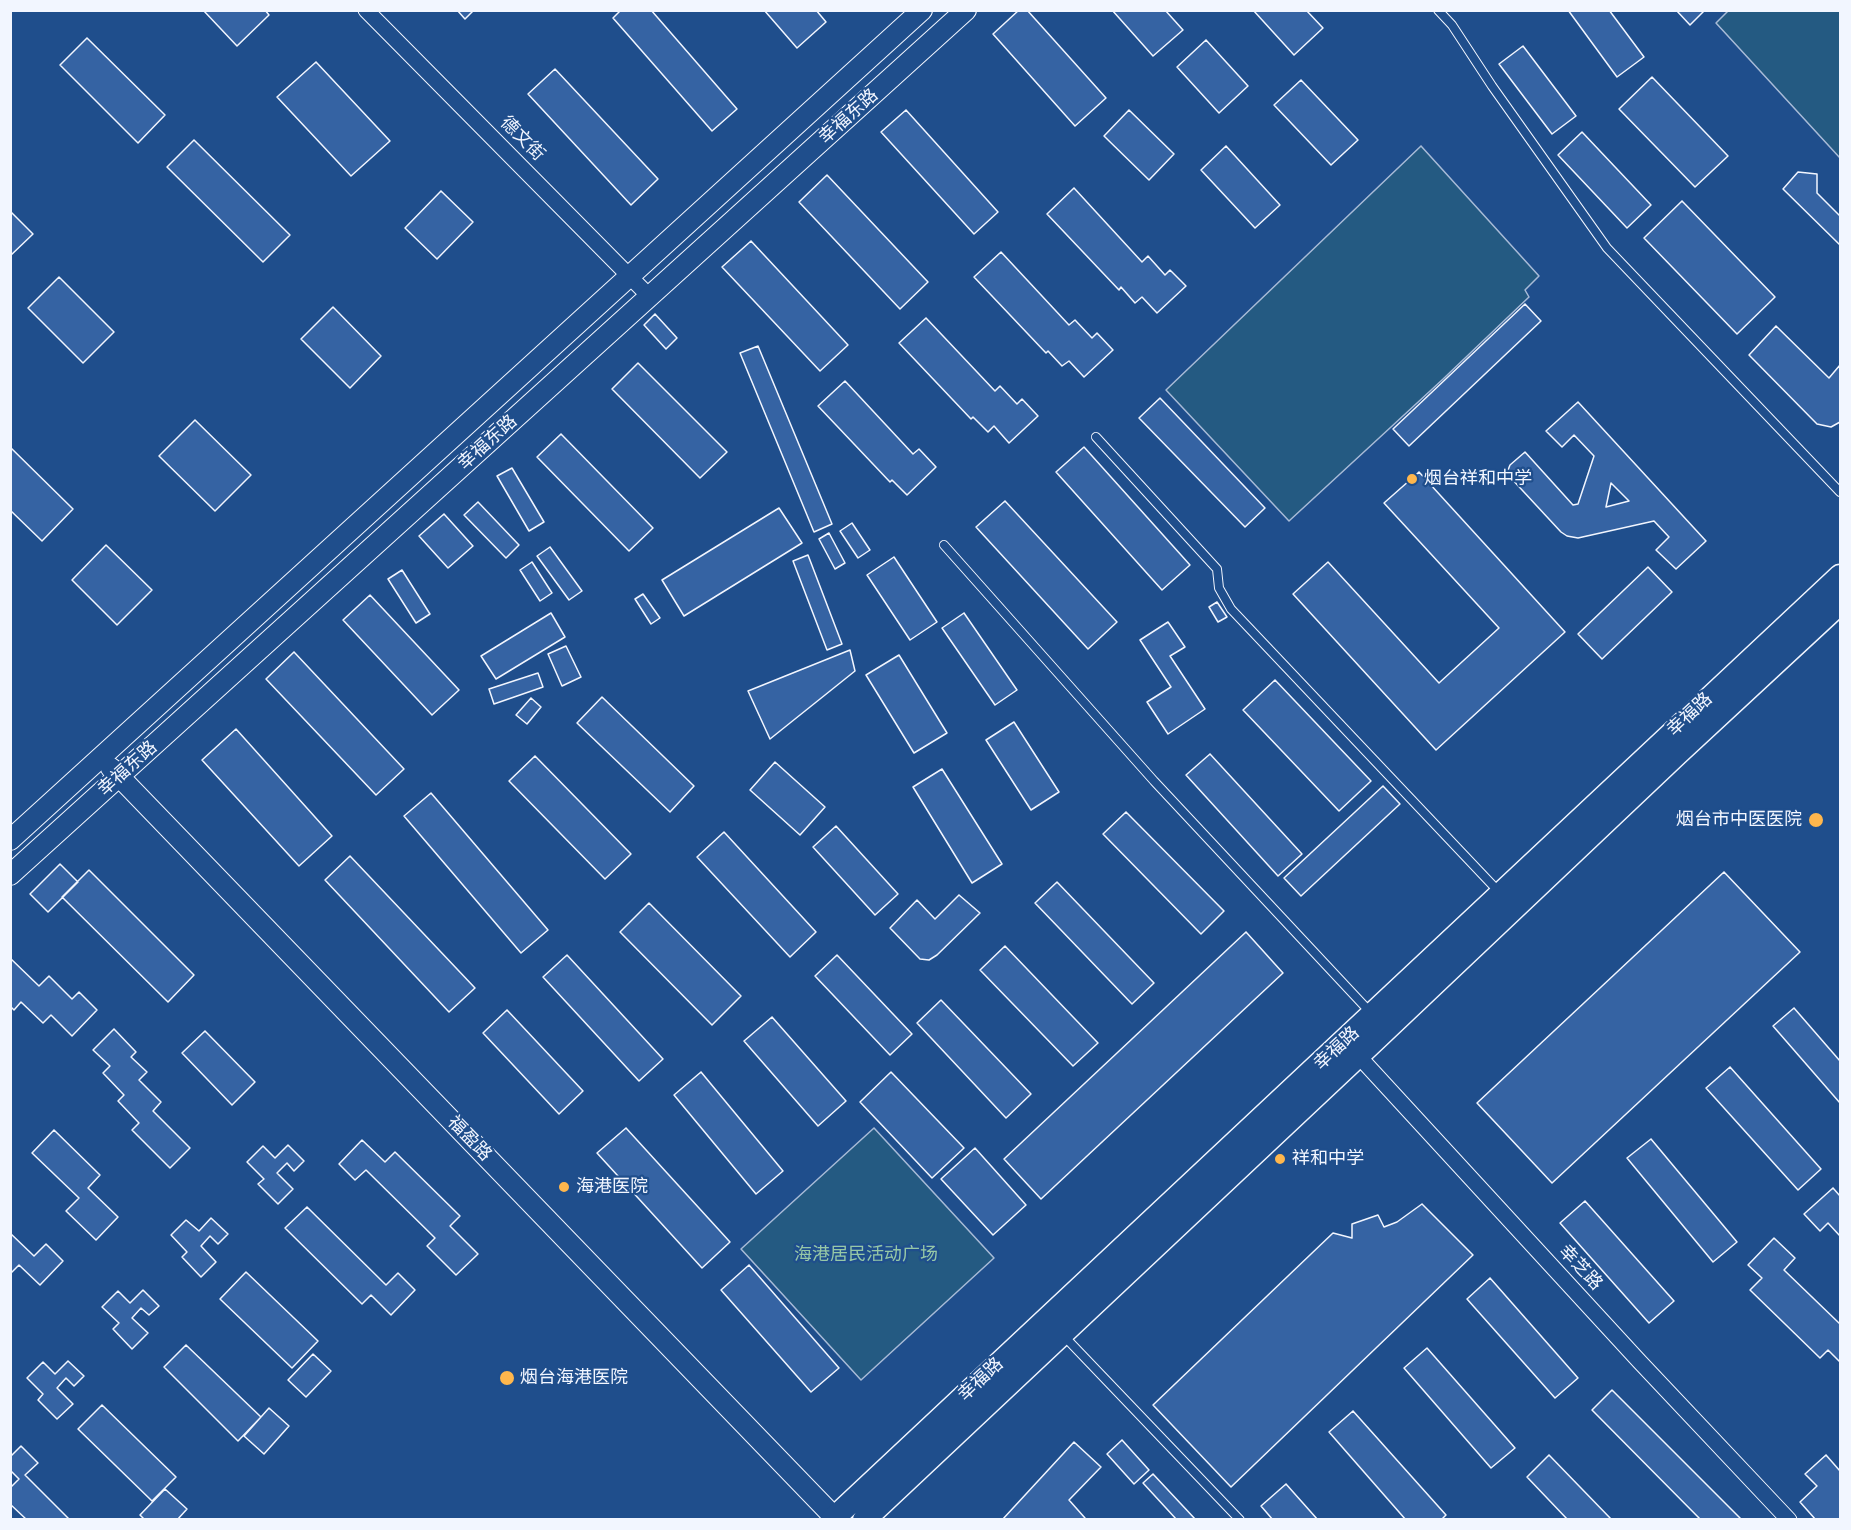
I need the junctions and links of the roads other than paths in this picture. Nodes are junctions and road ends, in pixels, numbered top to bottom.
1 (366, 10) edge
2 (922, 10) edge
3 (966, 10) edge
4 (1438, 10) edge
5 (631, 276) junction
6 (650, 297) junction
7 (1096, 437) dead end
8 (1840, 492) edge
9 (944, 545) dead end
10 (1840, 576) edge
11 (1840, 603) edge
12 (100, 758) junction
13 (120, 777) junction
14 (10, 840) edge
15 (10, 875) edge
16 (1501, 894) junction
17 (1373, 1015) junction
18 (1352, 1048) junction
19 (1062, 1334) junction
20 (834, 1519) edge
21 (864, 1520) edge
22 (1240, 1520) edge
23 (1789, 1520) edge

1 - 5 street, 德文街
2 - 5 street, 幸福东路
3 - 6 street, 幸福东路
4 - 8 lane
5 - 6 street, 德文街
5 - 12 street, 幸福东路
6 - 13 street, 幸福东路
7 - 16 lane
9 - 17 lane
10 - 16 main road, 幸福路
11 - 18 main road, 幸福路
12 - 13 street, 福盈路
12 - 14 street, 幸福东路
13 - 15 street, 幸福东路
13 - 20 street, 福盈路
16 - 17 main road, 幸福路
17 - 18 main road, 幸福路
18 - 19 main road, 幸福路
18 - 20 main road, 幸福路
18 - 23 street, 幸芝路
19 - 21 main road, 幸福路
19 - 22 lane

